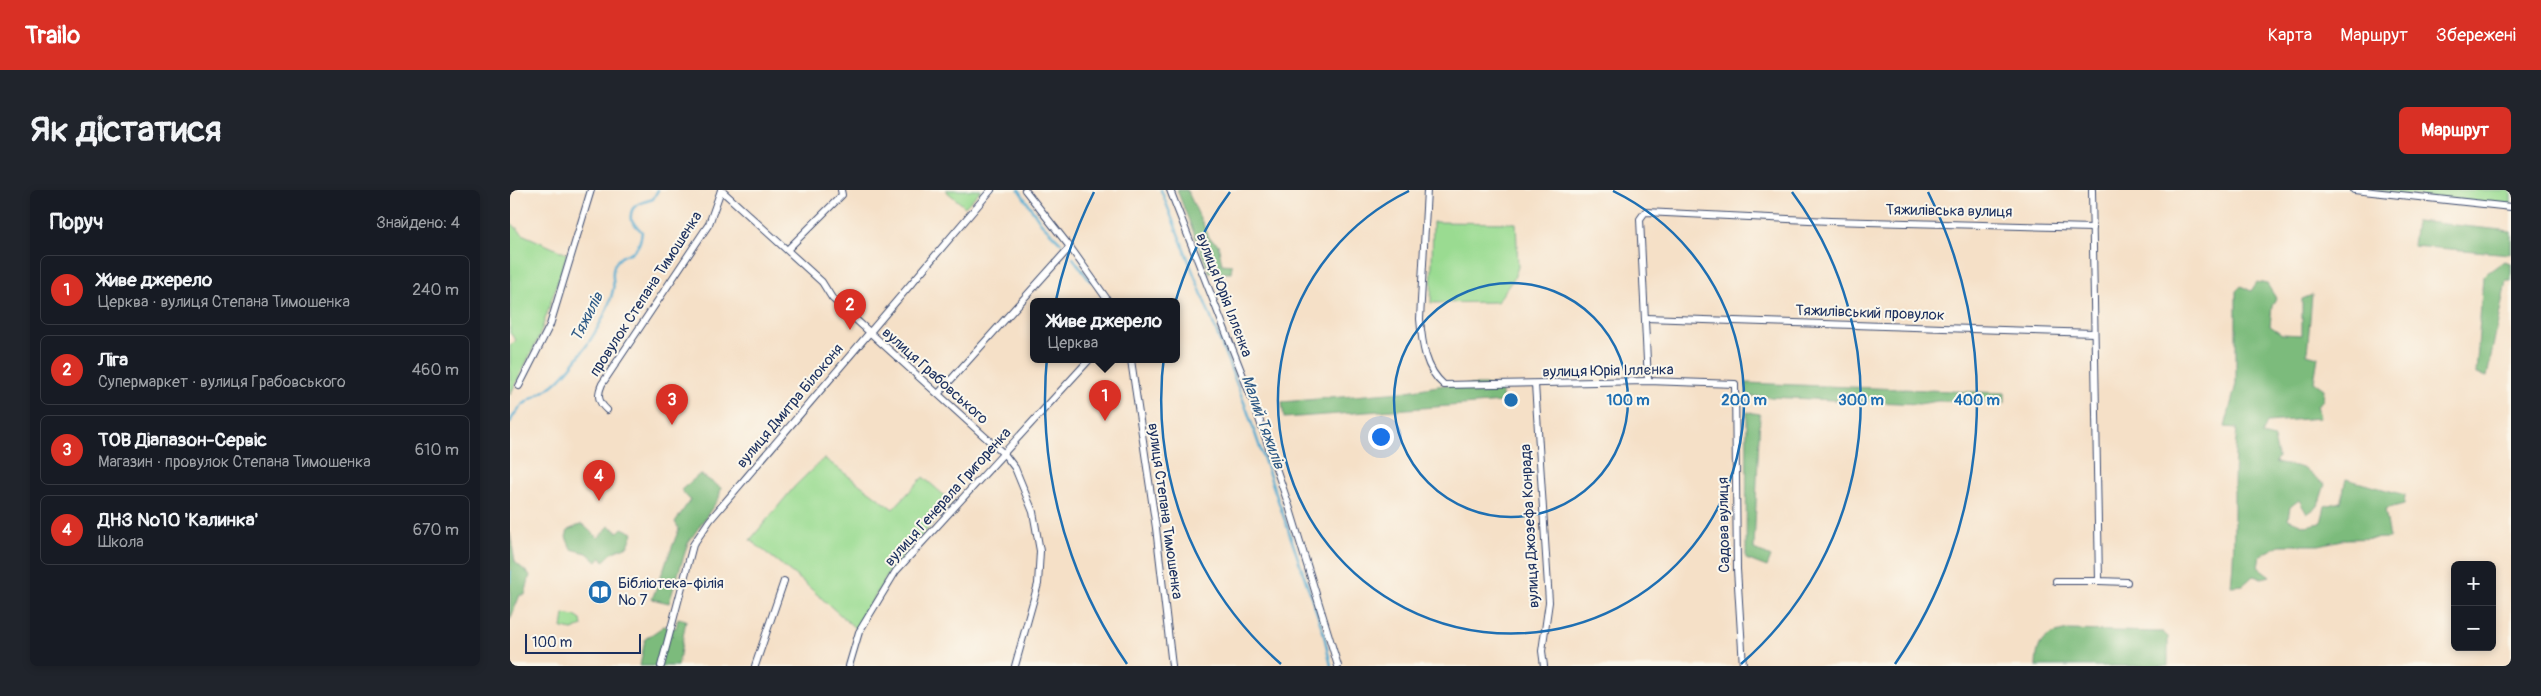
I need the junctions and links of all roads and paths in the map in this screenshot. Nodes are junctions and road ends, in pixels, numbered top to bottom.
1 (591, 190) edge
2 (721, 190) edge
3 (841, 190) edge
4 (991, 190) edge
5 (1025, 190) edge
6 (1170, 190) edge
7 (1427, 190) edge
8 (2092, 190) edge
9 (2354, 190) edge
10 (2511, 207) edge
11 (2092, 228) junction
12 (1070, 246) junction
13 (788, 249) junction
14 (1106, 298) edge
15 (1645, 318) junction
16 (868, 332) junction
17 (2094, 333) junction
18 (1086, 363) edge
19 (1130, 363) edge
20 (1648, 381) junction
21 (1535, 384) junction
22 (1735, 384) joint
23 (519, 386) dead end
24 (939, 393) junction
25 (607, 410) dead end
26 (1005, 455) junction
27 (784, 580) dead end
28 (2056, 581) dead end
29 (2099, 581) junction
30 (2127, 582) dead end
31 (661, 666) edge
32 (755, 666) edge
33 (849, 666) edge
34 (1015, 666) edge
35 (1172, 666) edge
36 (1338, 666) edge
37 (1544, 666) edge
38 (1743, 666) edge

1 - 23 street
2 - 13 street, вулиця Грабовського
2 - 25 street, провулок Степана Тимошенка
3 - 13 street
4 - 16 street, вулиця Дмитра Білоконя
5 - 12 street
6 - 36 street, вулиця Юрія Іллєнка
7 - 21 street, вулиця Юрія Іллєнка
8 - 11 street
9 - 10 street
11 - 15 street, Тяжилівська вулиця
11 - 17 street
12 - 14 street
12 - 24 street
13 - 16 street, вулиця Грабовського
15 - 17 street, Тяжилівський провулок
15 - 20 street, Тяжилівська вулиця
16 - 24 street, вулиця Грабовського
16 - 31 street, вулиця Дмитра Білоконя
17 - 29 street
18 - 26 street, вулиця Генерала Григоренка
19 - 35 street, вулиця Степана Тимошенка
20 - 21 street, вулиця Юрія Іллєнка
20 - 22 street, вулиця Юрія Іллєнка
21 - 37 street, вулиця Джозефа Конрада
22 - 38 street, Садова вулиця
24 - 26 street, вулиця Грабовського
26 - 33 street, вулиця Генерала Григоренка
26 - 34 street, вулиця Грабовського
27 - 32 street
28 - 29 street
29 - 30 street

